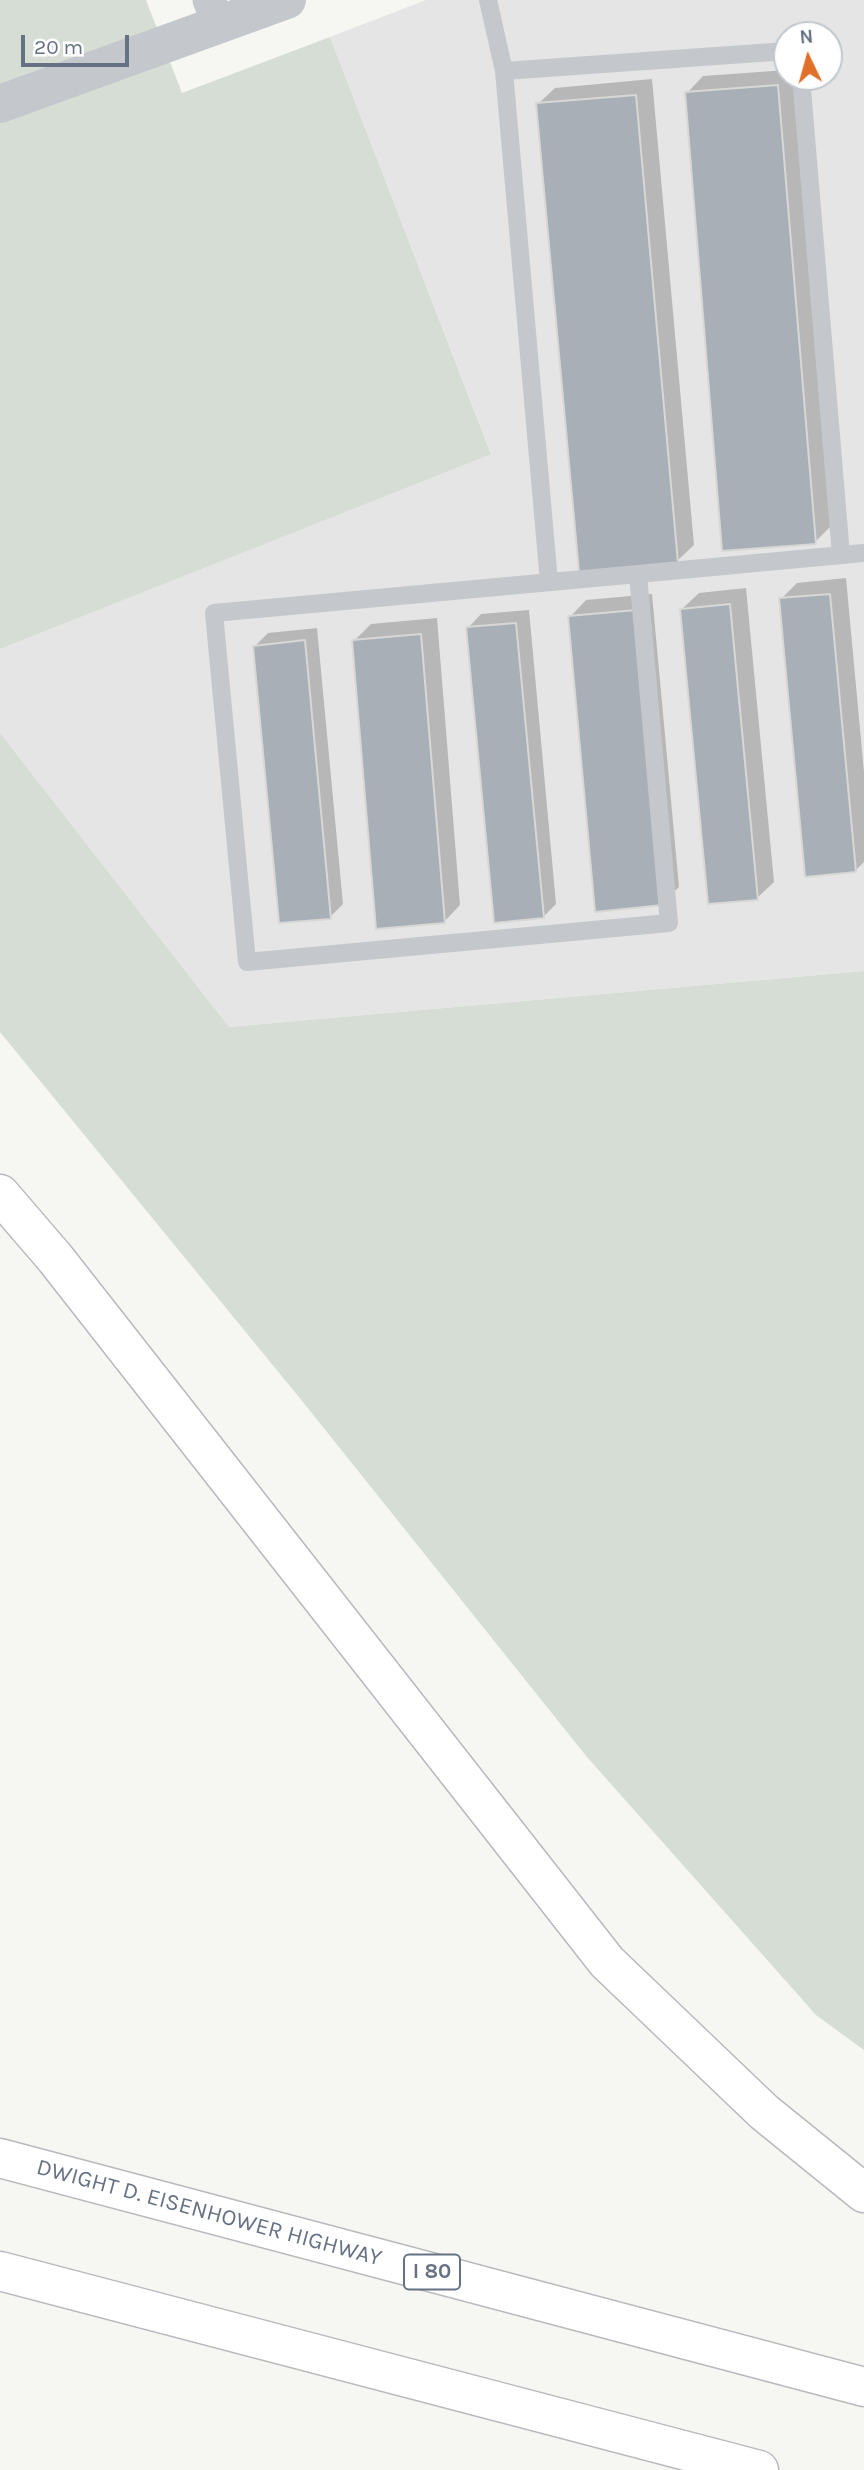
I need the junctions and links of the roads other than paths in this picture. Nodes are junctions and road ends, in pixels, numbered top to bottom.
1 (287, 0) edge
2 (488, 0) edge
3 (214, 12) edge
4 (773, 52) edge
5 (504, 71) junction
6 (802, 91) edge
7 (0, 104) edge
8 (864, 553) edge
9 (841, 555) junction
10 (638, 574) junction
11 (548, 582) junction
12 (0, 1194) edge
13 (0, 2158) edge
14 (864, 2193) edge
15 (0, 2271) edge
16 (864, 2387) edge
17 (759, 2470) edge

1 - 3 street
2 - 5 lane
3 - 7 street
4 - 5 lane
5 - 11 lane
6 - 9 lane
8 - 9 lane
9 - 10 lane
10 - 11 lane
10 - 11 lane
12 - 14 highway
13 - 16 highway, DWIGHT D. EISENHOWER HIGHWAY / I 80
15 - 17 highway

